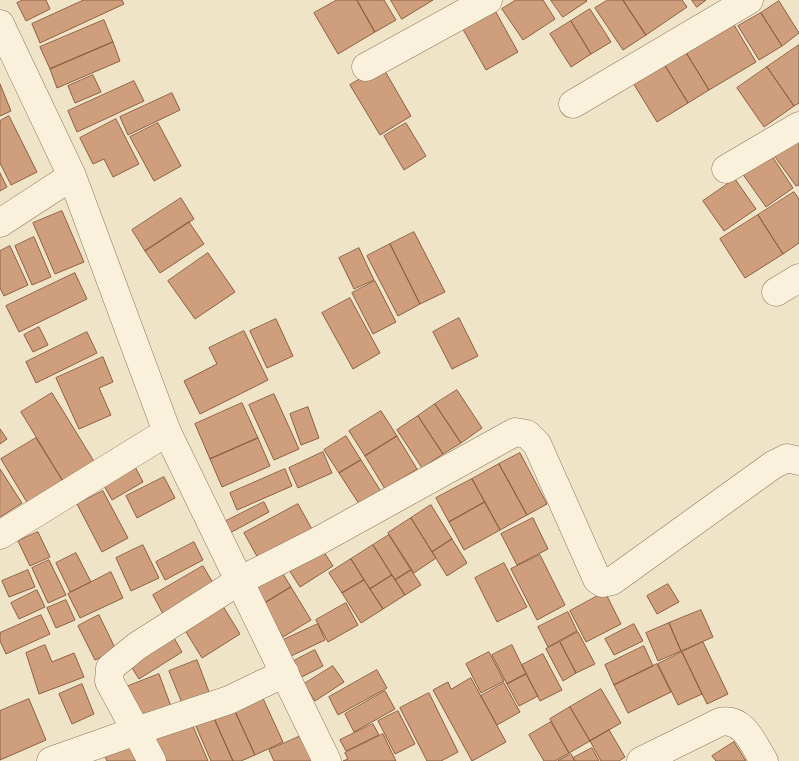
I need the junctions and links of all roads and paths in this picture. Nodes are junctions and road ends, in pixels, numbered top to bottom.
1 (488, 0) edge
2 (749, 0) edge
3 (0, 24) edge
4 (366, 67) dead end
5 (573, 104) dead end
6 (799, 126) edge
7 (726, 168) dead end
8 (72, 176) junction
9 (0, 223) edge
10 (799, 278) edge
11 (776, 292) dead end
12 (167, 432) junction
13 (799, 461) edge
14 (0, 535) edge
15 (239, 581) junction
16 (284, 673) junction
17 (136, 731) junction
18 (51, 761) edge
19 (152, 761) edge
20 (326, 761) edge
21 (641, 761) edge
22 (764, 761) edge

1 - 4 street
2 - 5 street
3 - 8 street
6 - 7 street
8 - 9 street
8 - 12 street
10 - 11 street
12 - 14 street
12 - 15 street
13 - 15 street
15 - 16 street
15 - 17 street
16 - 17 street
16 - 20 street
17 - 18 street
17 - 19 street
21 - 22 street

